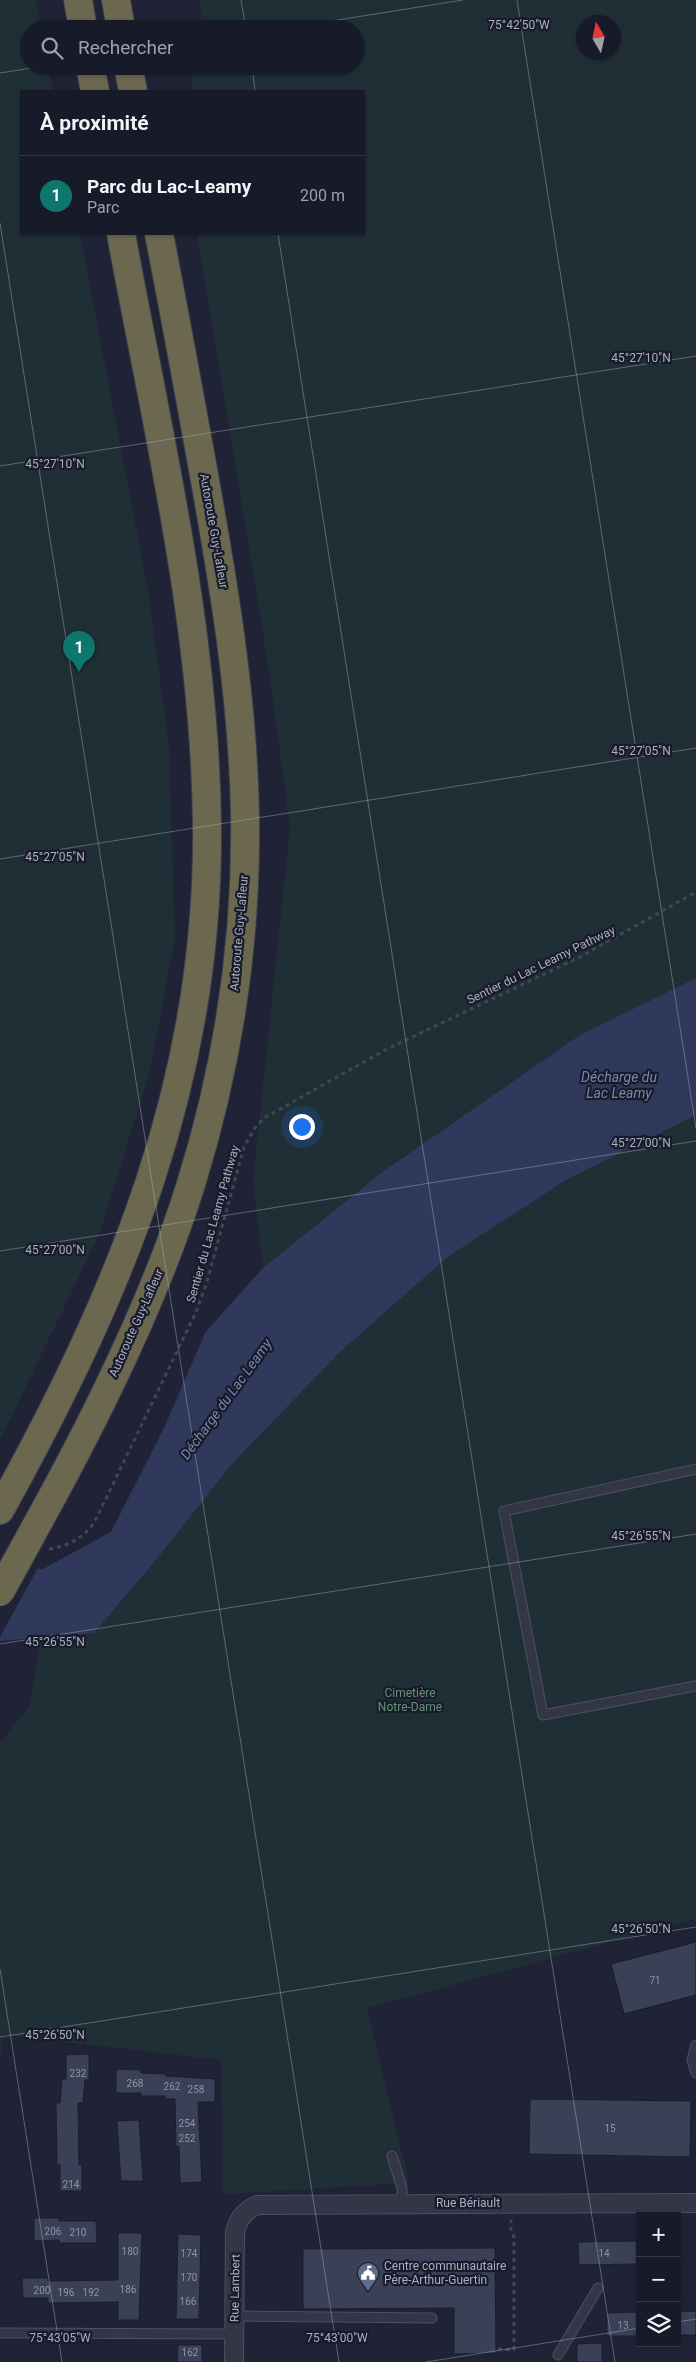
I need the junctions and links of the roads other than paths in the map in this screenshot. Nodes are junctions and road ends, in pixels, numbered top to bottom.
1 (78, 0) edge
2 (116, 0) edge
3 (82, 20) edge
4 (119, 20) edge
5 (92, 75) edge
6 (130, 75) edge
7 (95, 90) edge
8 (133, 90) edge
9 (121, 235) edge
10 (160, 235) edge
11 (696, 1469) edge
12 (0, 1510) edge
13 (0, 1592) edge
14 (696, 1686) edge
15 (696, 2045) edge
16 (696, 2073) edge
17 (392, 2156) dead end
18 (696, 2203) edge
19 (402, 2204) junction
20 (243, 2215) joint
21 (598, 2288) dead end
22 (234, 2316) junction
23 (432, 2318) dead end
24 (0, 2333) edge
25 (234, 2334) junction
26 (558, 2355) dead end
27 (234, 2362) edge

1 - 3 highway
2 - 4 highway
5 - 7 highway
6 - 8 highway
9 - 12 highway
10 - 13 highway, Autoroute Guy-Lafleur, bridge
11 - 14 lane
15 - 16 lane
17 - 19 lane
18 - 19 street, Rue Bériault
19 - 20 street, Rue Bériault
20 - 22 street, Rue Lambert
21 - 26 lane
22 - 23 lane
22 - 25 street, Rue Lambert
24 - 25 lane
25 - 27 street, Rue Lambert

